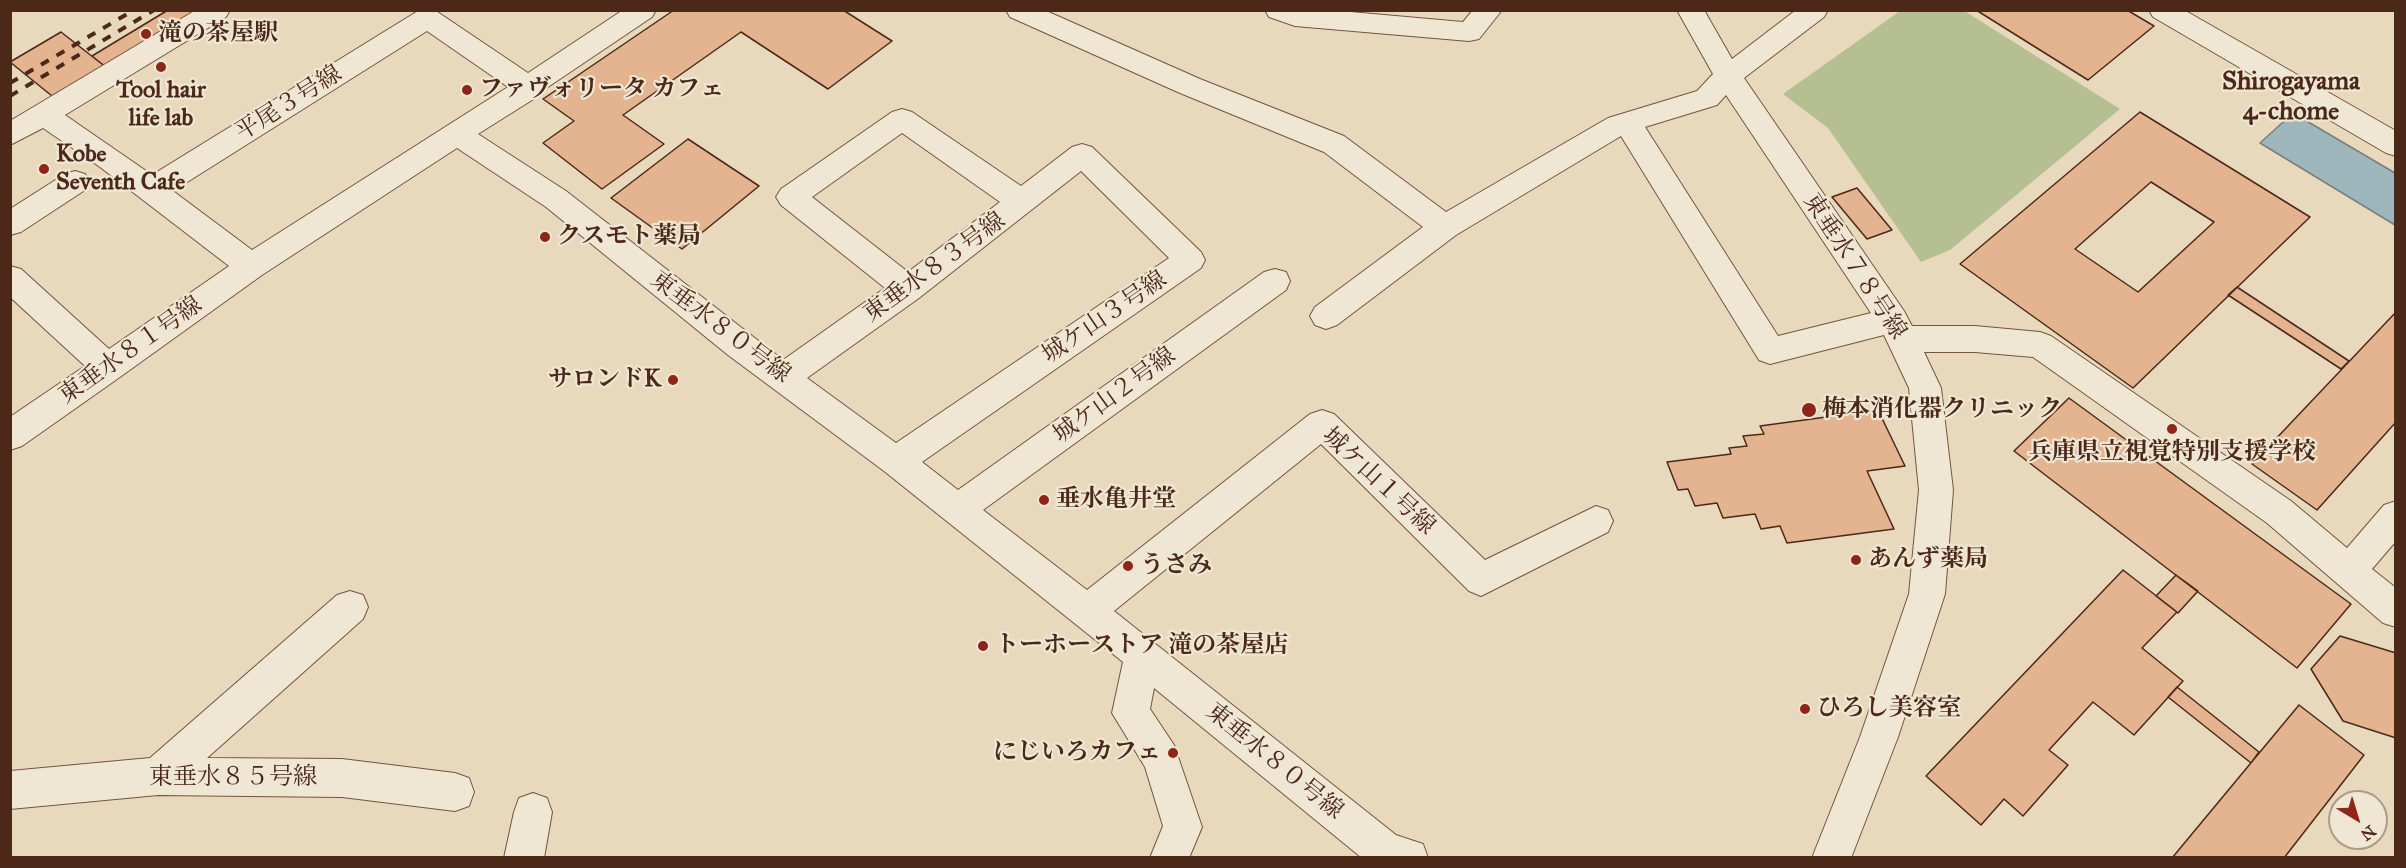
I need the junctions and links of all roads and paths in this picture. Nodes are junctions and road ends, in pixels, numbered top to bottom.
1 (217, 10) edge
2 (644, 10) edge
3 (1019, 10) edge
4 (1278, 10) edge
5 (1489, 10) edge
6 (1690, 10) edge
7 (1815, 10) edge
8 (2162, 10) edge
9 (1728, 76) junction
10 (530, 88) junction
11 (44, 115) junction
12 (1627, 122) junction
13 (10, 135) edge
14 (457, 135) junction
15 (2396, 145) edge
16 (1082, 155) joint
17 (75, 182) dead end
18 (152, 190) junction
19 (1023, 203) junction
20 (10, 224) edge
21 (1445, 227) junction
22 (251, 266) junction
23 (10, 278) edge
24 (1275, 281) dead end
25 (908, 289) junction
26 (1326, 316) dead end
27 (1898, 330) junction
28 (109, 368) junction
29 (784, 377) junction
30 (10, 436) edge
31 (896, 461) junction
32 (956, 510) junction
33 (2396, 516) edge
34 (1596, 521) dead end
35 (2349, 570) junction
36 (350, 607) dead end
37 (2396, 611) edge
38 (1086, 612) junction
39 (1142, 657) junction
40 (158, 776) junction
41 (10, 790) edge
42 (454, 792) dead end
43 (533, 812) dead end
44 (1391, 856) edge
45 (524, 858) edge
46 (1169, 858) edge
47 (1831, 858) edge

1 - 11 street
2 - 10 street
3 - 21 street
4 - 5 street
6 - 9 street, 東垂水７８号線
7 - 9 street
8 - 15 street
9 - 12 street
9 - 27 street, 東垂水７８号線
10 - 14 street
10 - 18 street, 平尾３号線
11 - 13 street
11 - 18 street
12 - 21 street
12 - 27 street
14 - 22 street
14 - 29 street, 東垂水８０号線
16 - 19 street, 東垂水８３号線
16 - 31 street, 城ケ山３号線
17 - 20 street
18 - 22 street
19 - 25 street, 東垂水８３号線
19 - 25 street
21 - 26 street
22 - 28 street, 東垂水８１号線
23 - 28 street
24 - 32 street, 城ケ山２号線
25 - 29 street, 東垂水８３号線
27 - 35 street
27 - 47 street, 東垂水７８号線
28 - 30 street, 東垂水８１号線
29 - 31 street, 東垂水８０号線
31 - 32 street, 東垂水８０号線
32 - 38 street, 東垂水８０号線
33 - 35 street
34 - 38 street, 城ケ山１号線
35 - 37 street
36 - 40 street
38 - 39 street, 東垂水８０号線
39 - 44 street, 東垂水８０号線
39 - 46 street
40 - 41 street, 東垂水８５号線
40 - 42 street, 東垂水８５号線
43 - 45 street

